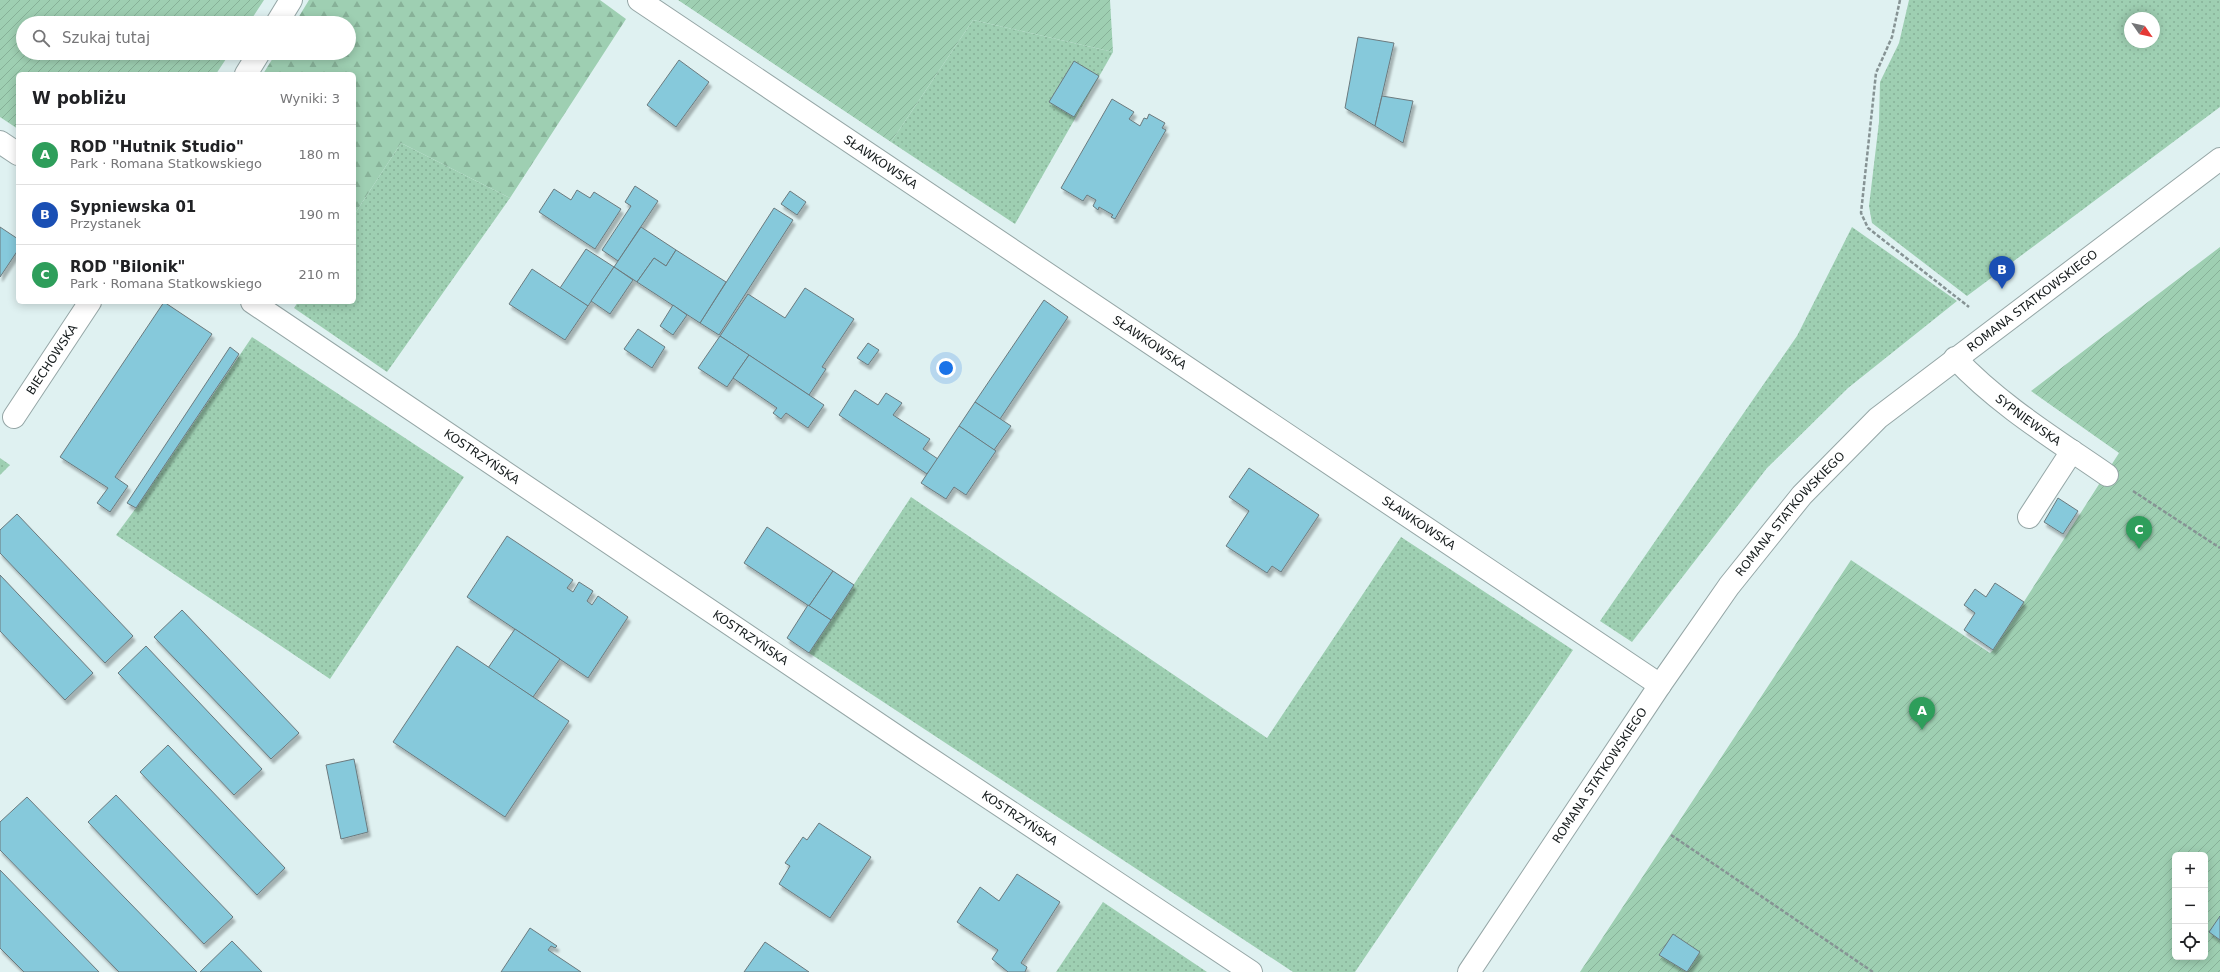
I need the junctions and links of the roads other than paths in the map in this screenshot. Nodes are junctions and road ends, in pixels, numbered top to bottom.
1 (292, 0) edge
2 (639, 0) edge
3 (282, 16) edge
4 (255, 60) edge
5 (247, 72) edge
6 (0, 142) edge
7 (16, 153) edge
8 (2220, 159) edge
9 (89, 304) edge
10 (255, 304) edge
11 (1955, 358) junction
12 (14, 417) dead end
13 (2072, 451) junction
14 (2107, 475) road end
15 (2029, 517) dead end
16 (1660, 685) junction
17 (1251, 972) edge
18 (1470, 972) edge

1 - 3 street
2 - 16 street, SŁAWKOWSKA
4 - 5 street
6 - 7 street
8 - 11 street, ROMANA STATKOWSKIEGO
9 - 12 street, BIECHOWSKA
10 - 17 street, KOSTRZYŃSKA
11 - 13 street, SYPNIEWSKA
11 - 16 street, ROMANA STATKOWSKIEGO
13 - 14 street, SYPNIEWSKA
13 - 15 street
16 - 18 street, ROMANA STATKOWSKIEGO

